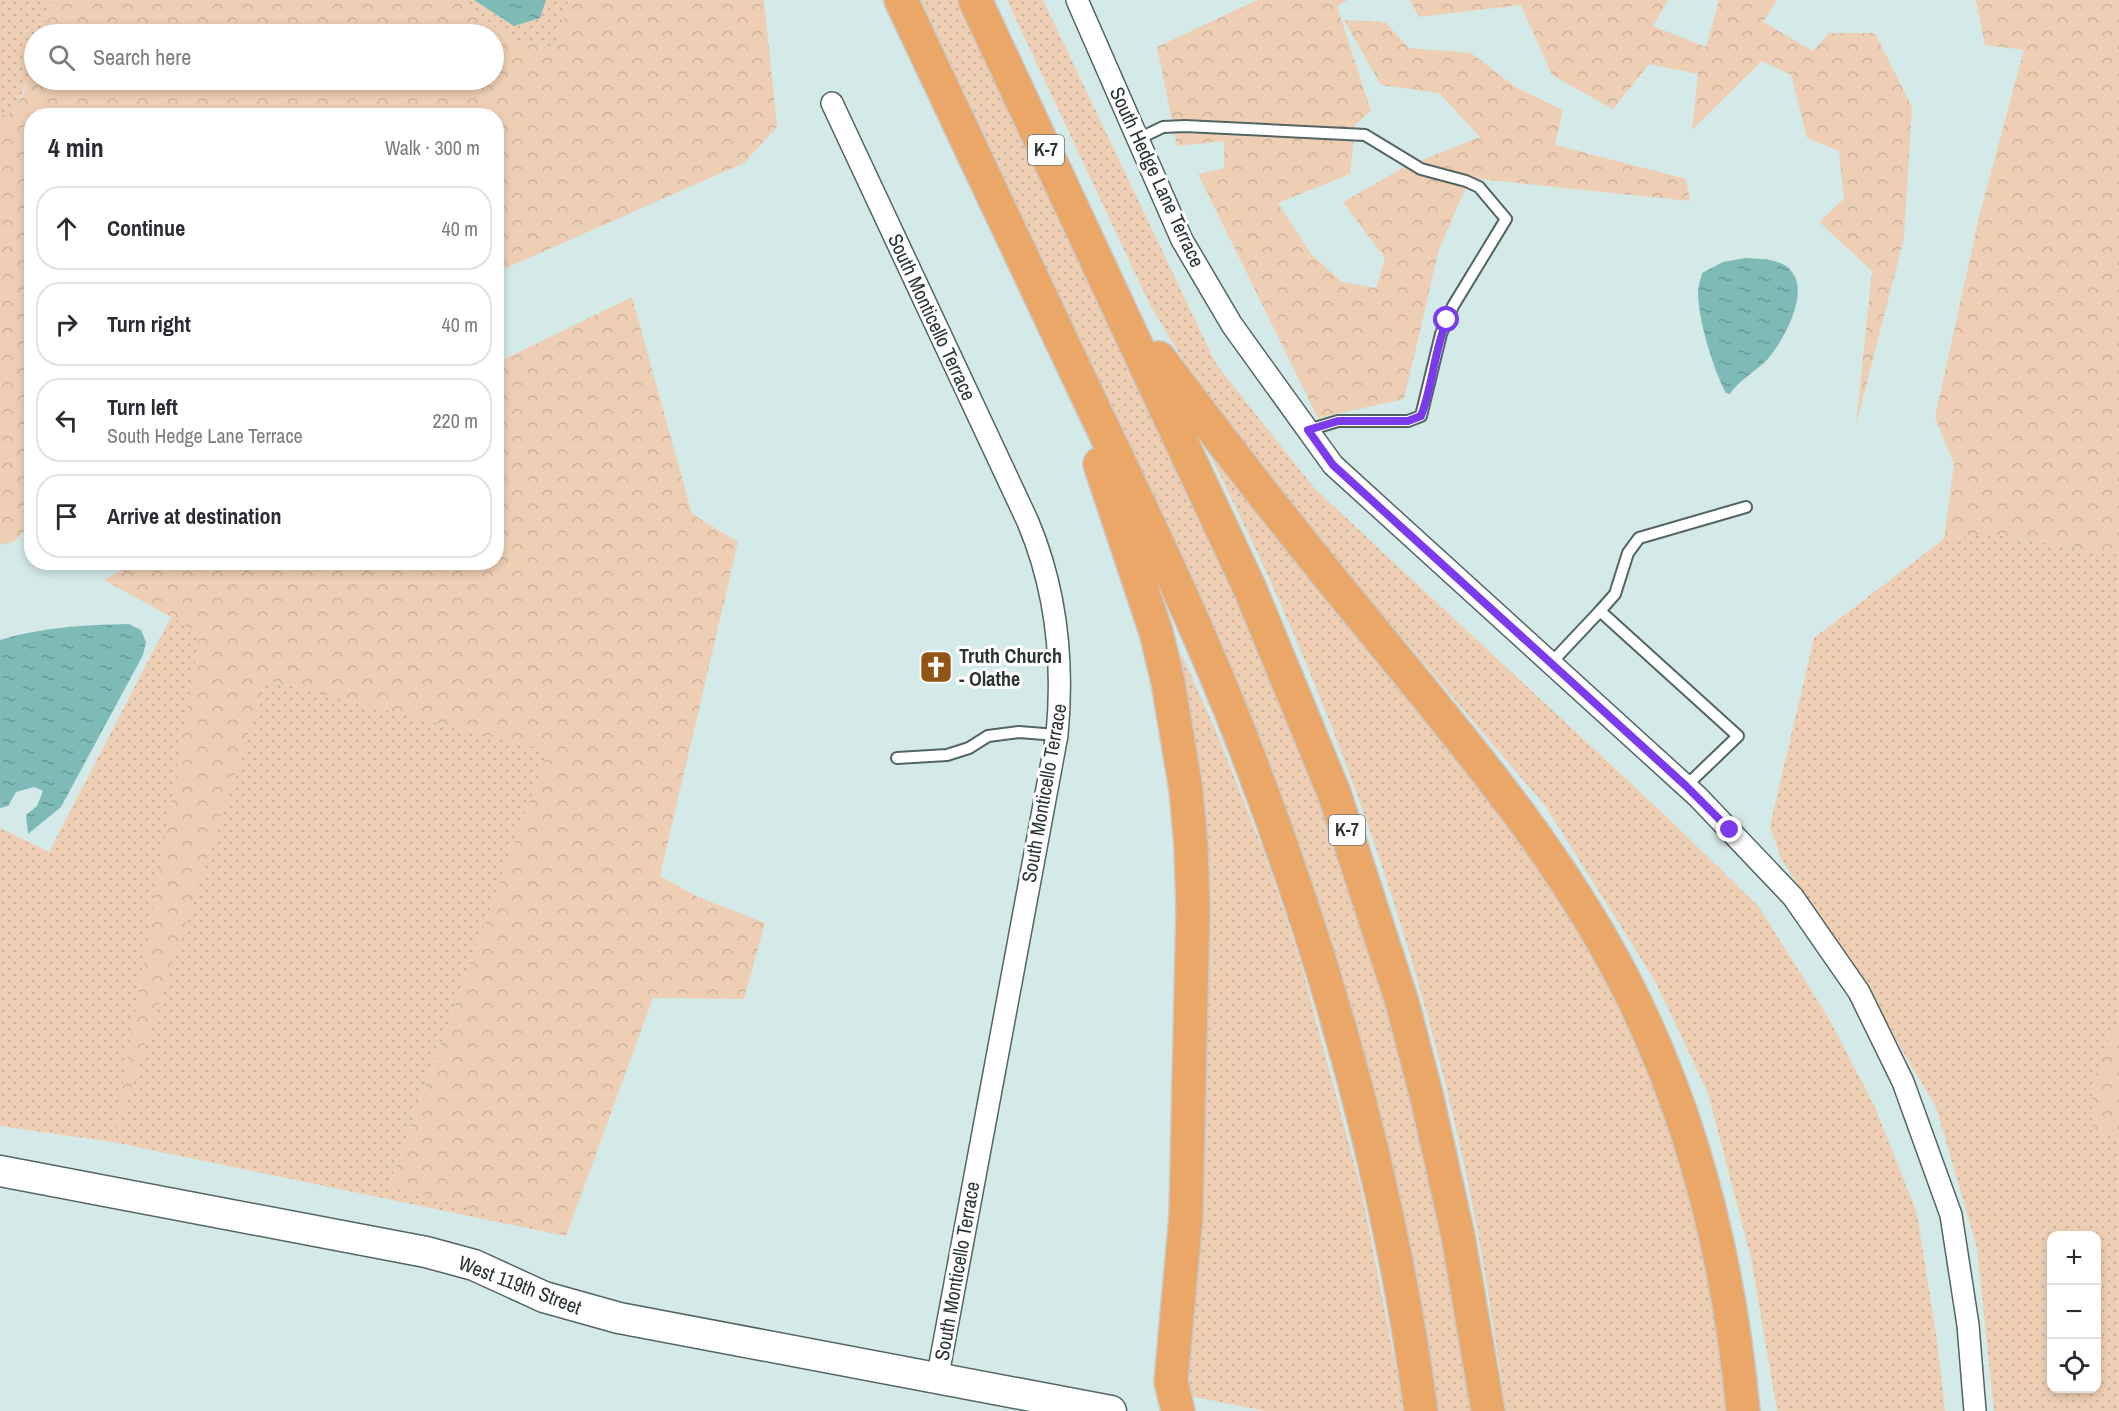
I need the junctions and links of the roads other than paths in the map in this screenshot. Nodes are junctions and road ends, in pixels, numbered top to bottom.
1 (901, 0) edge
2 (975, 0) edge
3 (1077, 0) edge
4 (832, 103) dead end
5 (1138, 139) junction
6 (1116, 301) junction
7 (1055, 328) junction
8 (1308, 430) junction
9 (1746, 507) dead end
10 (1600, 611) junction
11 (1551, 663) junction
12 (1057, 735) junction
13 (897, 758) dead end
14 (1686, 786) junction
15 (0, 1171) edge
16 (937, 1380) junction
17 (1419, 1396) edge
18 (1487, 1401) edge
19 (1111, 1411) edge
20 (1178, 1411) edge
21 (1743, 1411) edge
22 (1975, 1411) edge

1 - 7 highway
2 - 6 highway, K-7
3 - 5 street, South Hedge Lane Terrace
4 - 12 street, South Monticello Terrace
5 - 8 street, South Hedge Lane Terrace
5 - 8 lane
6 - 18 highway, K-7
6 - 21 highway
7 - 17 highway
7 - 20 highway
8 - 11 street, South Hedge Lane Terrace
9 - 10 lane
10 - 11 lane
10 - 14 lane
11 - 14 street, South Hedge Lane Terrace
12 - 13 lane
12 - 16 street, South Monticello Terrace
14 - 22 street, South Hedge Lane Terrace
15 - 16 main road, West 119th Street
16 - 19 main road, West 119th Street

